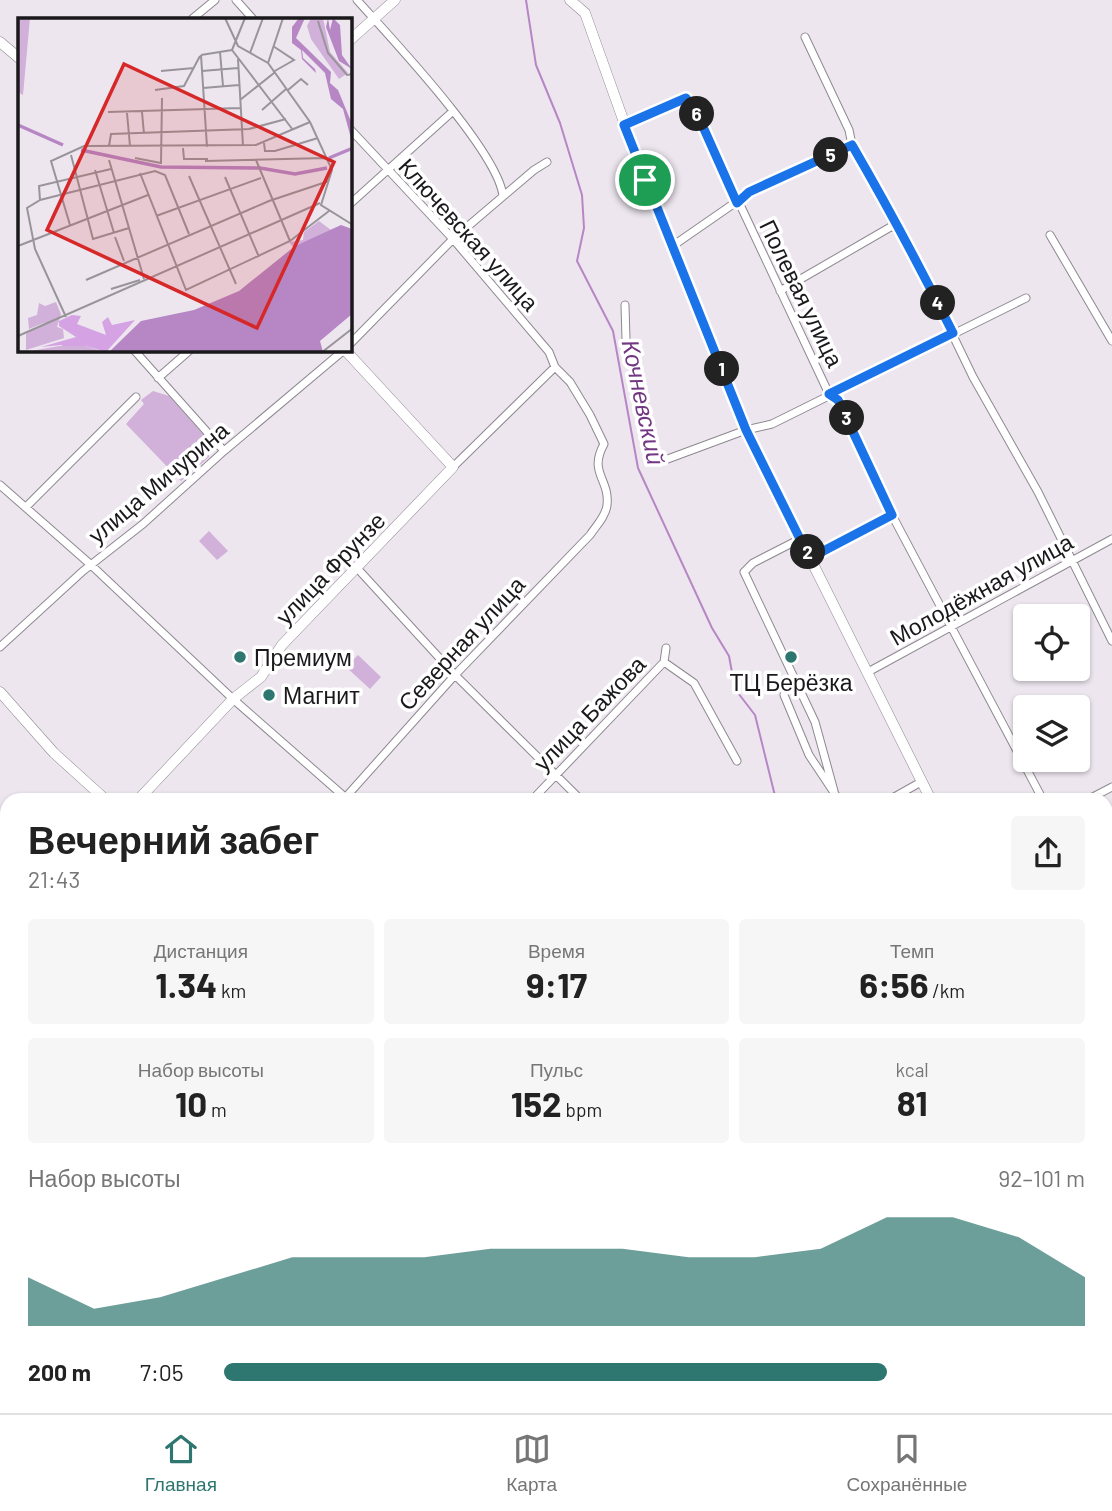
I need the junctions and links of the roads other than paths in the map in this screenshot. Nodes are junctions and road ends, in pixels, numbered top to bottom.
1 (215, 0) edge
2 (236, 0) edge
3 (356, 0) edge
4 (395, 0) edge
5 (570, 0) edge
6 (193, 18) edge
7 (252, 18) edge
8 (374, 19) junction
9 (805, 37) dead end
10 (352, 38) edge
11 (0, 42) edge
12 (18, 57) edge
13 (452, 113) junction
14 (624, 125) junction
15 (352, 131) edge
16 (852, 145) junction
17 (547, 162) dead end
18 (386, 171) junction
19 (503, 196) junction
20 (352, 203) edge
21 (737, 203) junction
22 (894, 225) junction
23 (1050, 235) dead end
24 (453, 239) junction
25 (674, 245) junction
26 (780, 291) junction
27 (1026, 298) dead end
28 (625, 305) dead end
29 (953, 333) junction
30 (1112, 341) edge
31 (352, 342) edge
32 (136, 352) edge
33 (188, 352) edge
34 (343, 352) edge
35 (347, 352) edge
36 (555, 367) junction
37 (158, 378) junction
38 (829, 394) junction
39 (136, 397) dead end
40 (746, 430) junction
41 (224, 451) junction
42 (453, 467) junction
43 (0, 485) edge
44 (26, 508) junction
45 (605, 514) joint
46 (892, 515) junction
47 (1112, 539) edge
48 (802, 543) junction
49 (812, 557) junction
50 (1072, 561) junction
51 (90, 565) junction
52 (357, 568) junction
53 (951, 625) junction
54 (1112, 640) edge
55 (0, 647) edge
56 (666, 648) dead end
57 (664, 662) junction
58 (868, 672) junction
59 (455, 675) junction
60 (0, 692) edge
61 (785, 695) dead end
62 (233, 699) junction
63 (737, 761) dead end
64 (557, 775) junction
65 (921, 782) junction
66 (834, 791) joint
67 (98, 793) edge
68 (145, 793) edge
69 (339, 793) edge
70 (351, 793) edge
71 (539, 793) edge
72 (574, 793) edge
73 (901, 793) edge
74 (927, 793) edge
75 (1039, 793) edge

1 - 6 street
2 - 7 street
3 - 8 street
4 - 8 street
5 - 14 street
8 - 10 street
8 - 13 street
9 - 16 street
11 - 12 street
13 - 18 street
13 - 19 street
14 - 21 street, Полевая улица
14 - 25 street
15 - 18 street, Ключевская улица
16 - 21 street
16 - 22 street
17 - 19 street
18 - 20 street
18 - 24 street, Ключевская улица
19 - 24 street
21 - 25 street
21 - 26 street, Полевая улица
22 - 26 street
22 - 29 street
23 - 30 street
24 - 31 street
24 - 36 street, Ключевская улица
25 - 40 street
26 - 38 street, Полевая улица
27 - 29 street
28 - 40 street
29 - 38 street
29 - 50 street
32 - 37 street
33 - 37 street
34 - 41 street, улица Мичурина
35 - 42 street
36 - 42 street, улица Фрунзе
36 - 45 street, Ключевская улица
37 - 41 street
38 - 40 street
38 - 46 street, Полевая улица
39 - 44 street
40 - 48 street
41 - 51 street, улица Мичурина
42 - 52 street, улица Фрунзе
43 - 44 street
44 - 51 street
45 - 59 street, Северная улица
46 - 49 street
46 - 53 street, Полевая улица
47 - 50 street, Молодёжная улица
48 - 49 street
48 - 66 street
49 - 58 street
50 - 53 street, Молодёжная улица
50 - 54 street
51 - 55 street, улица Мичурина
51 - 62 street
52 - 59 street
52 - 62 street, улица Фрунзе
53 - 58 street, Молодёжная улица
53 - 75 street, Полевая улица
56 - 57 street, улица Бажова
57 - 63 street
57 - 64 street, улица Бажова
58 - 65 street
59 - 64 street
59 - 70 street, Северная улица
60 - 67 street
61 - 66 street
62 - 68 street, улица Фрунзе
62 - 69 street
64 - 71 street, улица Бажова
64 - 72 street
65 - 73 street
65 - 74 street

